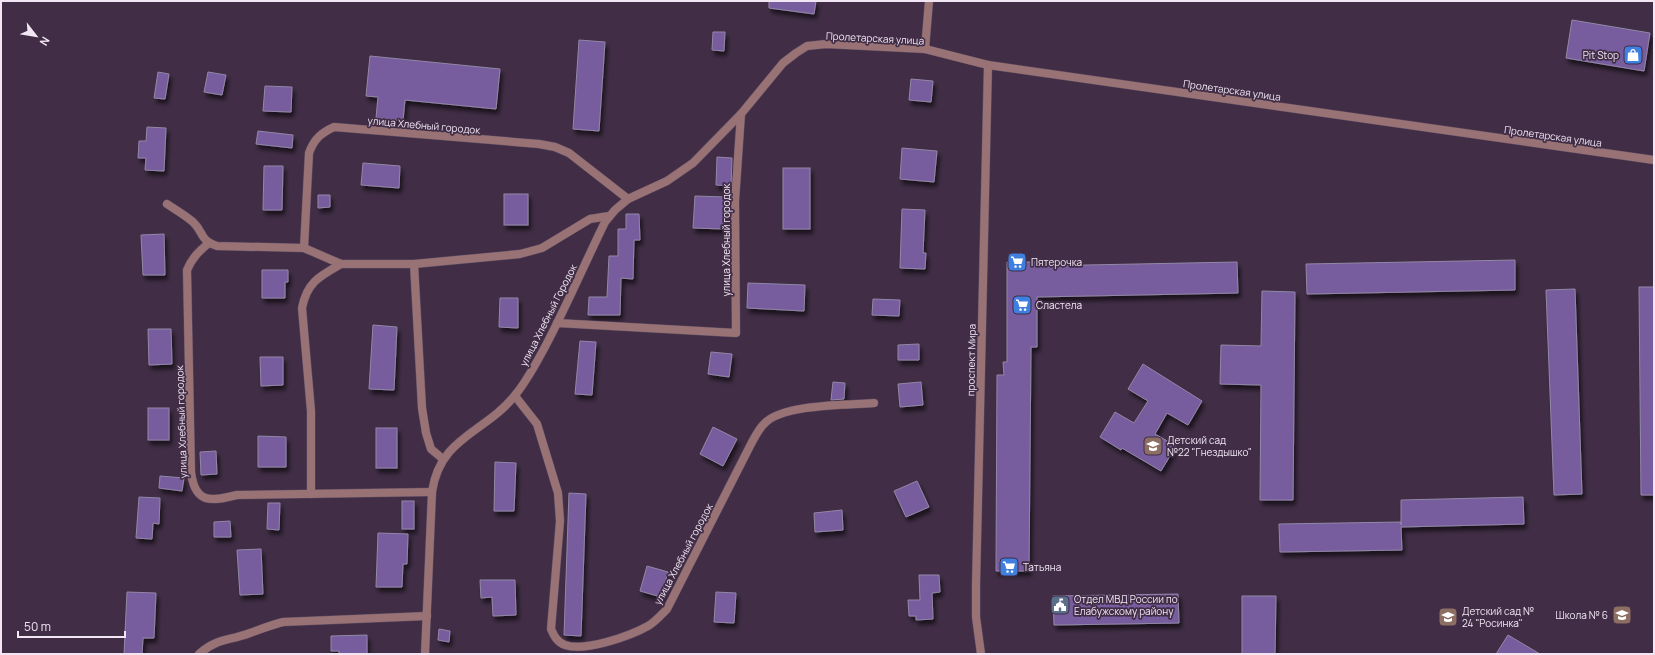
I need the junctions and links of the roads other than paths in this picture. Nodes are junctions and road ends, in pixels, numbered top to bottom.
1 (928, 1) edge
2 (807, 46) joint
3 (925, 49) junction
4 (988, 65) junction
5 (741, 114) junction
6 (1654, 160) edge
7 (628, 199) junction
8 (167, 204) dead end
9 (609, 216) junction
10 (209, 243) junction
11 (304, 248) junction
12 (341, 264) junction
13 (414, 264) junction
14 (558, 323) junction
15 (515, 396) junction
16 (874, 403) dead end
17 (442, 459) junction
18 (432, 492) junction
19 (311, 494) junction
20 (427, 616) junction
21 (199, 654) edge
22 (425, 654) edge
23 (981, 654) edge

1 - 3 street
2 - 3 street, Пролетарская улица
2 - 5 street, улица Хлебный Городок
3 - 4 street, Пролетарская улица
4 - 6 street, Пролетарская улица
4 - 23 street, проспект Мира
5 - 7 street, улица Хлебный Городок
5 - 14 street, улица Хлебный городок
7 - 9 street, улица Хлебный Городок
7 - 11 street, улица Хлебный городок
8 - 10 street
9 - 13 street
9 - 14 street, улица Хлебный Городок
10 - 11 street
10 - 19 street, улица Хлебный городок
11 - 12 street
12 - 13 street
12 - 19 street
13 - 17 street
14 - 15 street, улица Хлебный Городок
15 - 16 street, улица Хлебный городок
15 - 17 street, улица Хлебный Городок
17 - 18 street, улица Хлебный Городок
18 - 19 street, улица Хлебный городок
18 - 20 street, улица Хлебный Городок
20 - 21 street
20 - 22 street, улица Хлебный Городок

